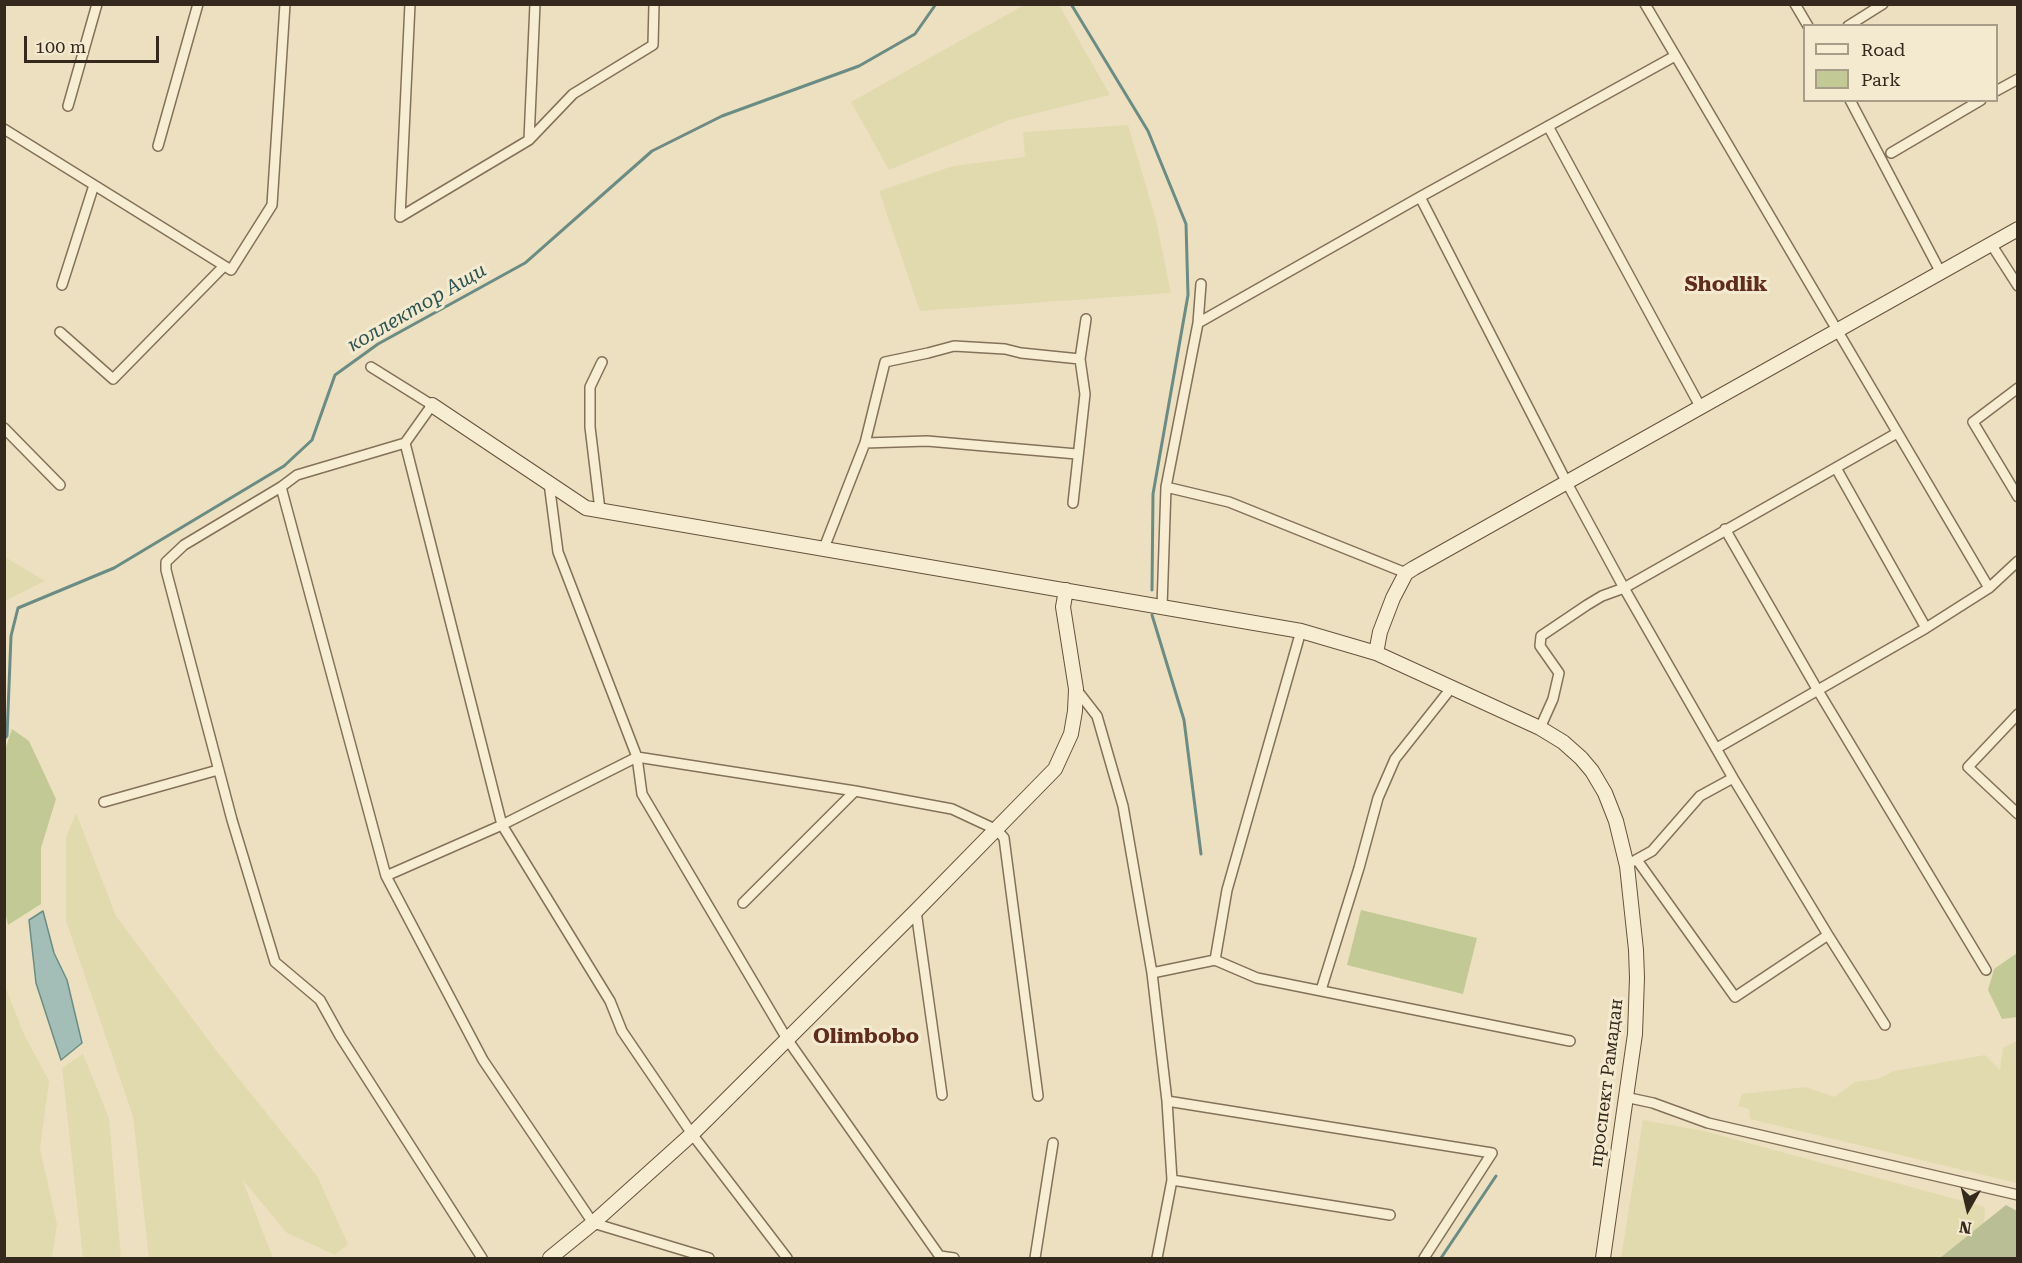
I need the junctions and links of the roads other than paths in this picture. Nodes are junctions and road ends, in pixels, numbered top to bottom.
1 (97, 4) edge
2 (198, 4) edge
3 (285, 4) edge
4 (410, 4) edge
5 (534, 4) edge
6 (654, 4) edge
7 (1645, 4) edge
8 (1795, 4) edge
9 (1883, 4) edge
10 (1807, 24) edge
11 (1851, 24) edge
12 (1675, 56) junction
13 (2018, 79) edge
14 (1998, 90) edge
15 (1851, 102) edge
16 (1978, 102) edge
17 (68, 106) dead end
18 (1548, 126) junction
19 (4, 129) edge
20 (529, 140) junction
21 (158, 146) dead end
22 (1891, 153) dead end
23 (94, 185) junction
24 (1420, 197) junction
25 (2018, 229) edge
26 (1991, 244) junction
27 (224, 266) junction
28 (1941, 273) junction
29 (1201, 284) dead end
30 (62, 285) dead end
31 (2018, 286) edge
32 (1086, 319) dead end
33 (1198, 323) junction
34 (60, 332) dead end
35 (1837, 332) junction
36 (1080, 359) junction
37 (602, 362) dead end
38 (371, 367) dead end
39 (2018, 388) edge
40 (432, 405) junction
41 (1701, 408) junction
42 (4, 428) edge
43 (1897, 433) junction
44 (405, 443) junction
45 (865, 443) junction
46 (1077, 454) junction
47 (1836, 468) junction
48 (549, 483) junction
49 (1567, 483) junction
50 (60, 485) dead end
51 (281, 487) junction
52 (1166, 487) junction
53 (2018, 497) edge
54 (1073, 503) dead end
55 (600, 510) junction
56 (1725, 529) junction
57 (824, 548) junction
58 (2018, 561) edge
59 (1406, 573) junction
60 (1624, 588) junction
61 (1989, 588) junction
62 (1066, 590) junction
63 (1162, 607) junction
64 (1926, 628) junction
65 (1301, 631) junction
66 (1376, 653) junction
67 (1452, 687) junction
68 (1076, 689) junction
69 (1816, 689) junction
70 (2018, 714) edge
71 (1540, 728) junction
72 (1717, 748) junction
73 (637, 758) junction
74 (218, 770) junction
75 (1733, 778) junction
76 (855, 791) junction
77 (104, 802) dead end
78 (2018, 814) edge
79 (502, 825) junction
80 (997, 830) junction
81 (1632, 862) junction
82 (386, 876) junction
83 (743, 903) dead end
84 (916, 911) junction
85 (1828, 935) junction
86 (1215, 960) junction
87 (1986, 970) dead end
88 (1152, 973) junction
89 (1321, 990) junction
90 (1885, 1024) dead end
91 (787, 1039) junction
92 (1570, 1041) dead end
93 (942, 1095) dead end
94 (1038, 1096) dead end
95 (1625, 1097) junction
96 (1167, 1101) junction
97 (692, 1134) junction
98 (1053, 1143) dead end
99 (1172, 1180) junction
100 (2018, 1195) edge
101 (1390, 1215) dead end
102 (593, 1223) junction
103 (940, 1257) edge
104 (482, 1258) edge
105 (550, 1258) edge
106 (709, 1258) edge
107 (788, 1258) edge
108 (954, 1258) edge
109 (1035, 1258) edge
110 (1157, 1258) edge
111 (1424, 1258) edge
112 (1603, 1258) edge

1 - 17 street
2 - 21 street
3 - 27 street
4 - 20 street
5 - 20 street
6 - 20 street
7 - 12 street
8 - 10 street
9 - 11 street
12 - 18 street
12 - 35 street
13 - 14 street
15 - 28 street
16 - 22 street
18 - 24 street
18 - 41 street
19 - 23 street
23 - 27 street
23 - 30 street
24 - 33 street
24 - 49 street
25 - 26 main road
26 - 28 main road
26 - 31 street
27 - 34 street
28 - 35 main road
29 - 33 street
32 - 36 street
33 - 52 street
35 - 41 main road
35 - 43 street
36 - 45 street
36 - 46 street
37 - 55 street
38 - 40 street
39 - 53 street
40 - 44 street
40 - 48 main road, проспект Рамадан
41 - 49 main road
42 - 50 street
43 - 47 street
43 - 61 street
44 - 51 street
44 - 79 street
45 - 46 street
45 - 57 street
46 - 54 street
47 - 56 street
47 - 64 street
48 - 55 main road, проспект Рамадан
48 - 73 street
49 - 59 main road
49 - 60 street
51 - 74 street
51 - 82 street
52 - 59 street
52 - 63 street
55 - 57 main road, проспект Рамадан
56 - 60 street
56 - 69 street
57 - 62 main road, проспект Рамадан
58 - 61 street
59 - 66 main road
60 - 71 street
60 - 72 street
61 - 64 street
62 - 63 main road, проспект Рамадан
62 - 68 main road
63 - 65 main road, проспект Рамадан
64 - 69 street
65 - 66 main road, проспект Рамадан
65 - 86 street
66 - 67 main road, проспект Рамадан
67 - 71 main road, проспект Рамадан
67 - 89 street
68 - 80 main road
68 - 88 street
69 - 72 street
69 - 87 street
70 - 78 street
71 - 81 main road, проспект Рамадан
72 - 75 street
73 - 76 street
73 - 79 street
73 - 91 street
74 - 77 street
74 - 104 street
75 - 81 street
75 - 85 street
76 - 80 street
76 - 83 street
79 - 82 street
79 - 97 street
80 - 84 main road
80 - 94 street
81 - 85 street
81 - 95 main road, проспект Рамадан
82 - 102 street
84 - 91 main road
84 - 93 street
85 - 90 street
86 - 88 street
86 - 89 street
88 - 96 street
89 - 92 street
91 - 97 main road
91 - 103 street
95 - 100 street
95 - 112 main road, проспект Рамадан
96 - 99 street
96 - 111 street
97 - 102 main road
97 - 107 street
98 - 109 street
99 - 101 street
99 - 110 street
102 - 105 main road
102 - 106 street
103 - 108 street

